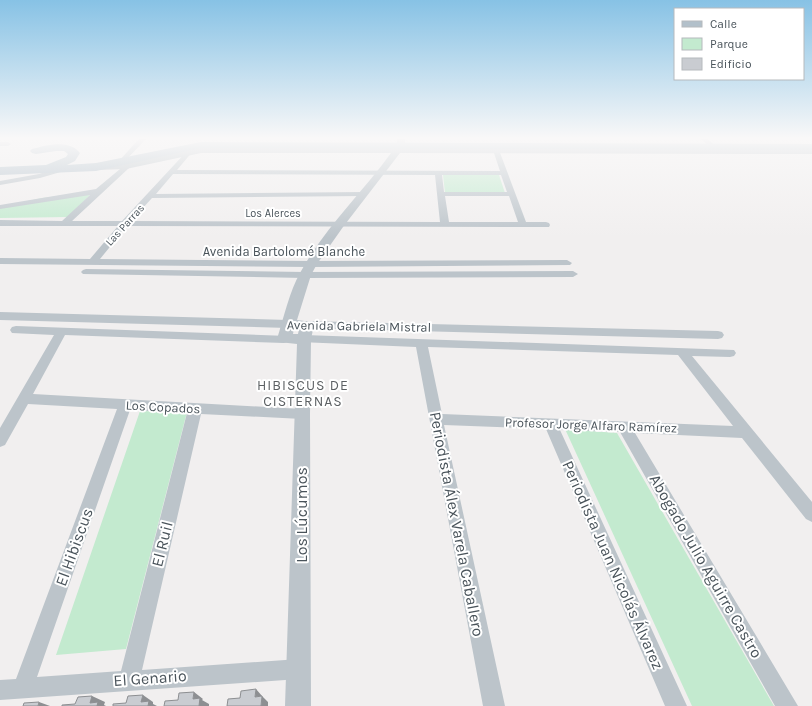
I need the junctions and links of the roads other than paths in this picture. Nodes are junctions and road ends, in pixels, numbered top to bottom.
1 (52, 172) edge
2 (116, 172) edge
3 (171, 172) joint
4 (381, 173) junction
5 (438, 173) junction
6 (504, 173) joint
7 (0, 183) edge
8 (99, 191) junction
9 (362, 194) junction
10 (441, 194) junction
11 (512, 194) junction
12 (151, 196) junction
13 (0, 207) edge
14 (0, 223) edge
15 (64, 224) junction
16 (124, 224) junction
17 (445, 224) junction
18 (339, 225) junction
19 (523, 225) junction
20 (546, 225) dead end
21 (0, 261) edge
22 (92, 263) junction
23 (568, 263) dead end
24 (311, 264) junction
25 (86, 272) dead end
26 (572, 274) dead end
27 (305, 275) junction
28 (0, 316) edge
29 (300, 329) junction
30 (16, 330) dead end
31 (61, 333) junction
32 (718, 335) dead end
33 (284, 339) junction
34 (421, 343) junction
35 (682, 352) junction
36 (730, 353) dead end
37 (24, 399) junction
38 (125, 406) junction
39 (195, 409) junction
40 (302, 414) junction
41 (436, 419) junction
42 (550, 424) junction
43 (624, 427) junction
44 (746, 432) junction
45 (0, 441) edge
46 (812, 514) edge
47 (300, 669) junction
48 (128, 680) junction
49 (23, 688) junction
50 (0, 690) edge
51 (298, 706) edge
52 (494, 706) edge
53 (676, 706) edge
54 (787, 706) edge

1 - 7 street
2 - 8 street
3 - 4 street
3 - 12 street, Las Parras
4 - 5 street
4 - 9 street, Los Lúcumos
5 - 6 street
5 - 10 street
6 - 11 street
8 - 13 street
8 - 15 street
9 - 12 street
9 - 18 street, Los Lúcumos
10 - 11 street
10 - 17 street
11 - 19 street
12 - 16 street, Las Parras
14 - 15 street, Los Alerces
15 - 16 street, Los Alerces
16 - 18 street, Los Alerces
16 - 22 street, Las Parras
17 - 18 street, Los Alerces
17 - 19 street, Los Alerces
18 - 24 street, Los Lúcumos
19 - 20 street, Los Alerces
21 - 22 street, Avenida Bartolomé Blanche
22 - 24 street, Avenida Bartolomé Blanche
23 - 24 street, Avenida Bartolomé Blanche
24 - 27 street, Los Lúcumos
25 - 27 street, Avenida Bartolomé Blanche
26 - 27 street, Avenida Bartolomé Blanche
27 - 29 street, Los Lúcumos
28 - 29 street, Avenida Gabriela Mistral
29 - 32 street, Avenida Gabriela Mistral
29 - 33 street, Avenida Gabriela Mistral
29 - 33 street, Los Lúcumos
29 - 34 street, Avenida Gabriela Mistral
29 - 40 street, Los Lúcumos
30 - 31 street, Avenida Gabriela Mistral
31 - 33 street, Avenida Gabriela Mistral
31 - 37 street
34 - 35 street, Avenida Gabriela Mistral
34 - 41 street, Periodista Álex Varela Caballero
35 - 36 street, Avenida Gabriela Mistral
35 - 44 street
37 - 38 street, Los Copados
37 - 45 street
38 - 39 street, Los Copados
38 - 49 street, El Hibiscus
39 - 40 street, Los Copados
39 - 48 street, El Ruil
40 - 47 street, Los Lúcumos
41 - 42 street, Profesor Jorge Alfaro Ramírez
41 - 52 street, Periodista Álex Varela Caballero
42 - 43 street, Profesor Jorge Alfaro Ramírez
42 - 53 street, Periodista Juan Nicolás Álvarez
43 - 44 street, Profesor Jorge Alfaro Ramírez
43 - 54 street, Abogado Julio Aguirre Castro
44 - 46 street
47 - 48 street, El Genario
47 - 51 street, Los Lúcumos
48 - 49 street, El Genario
49 - 50 street, El Genario

